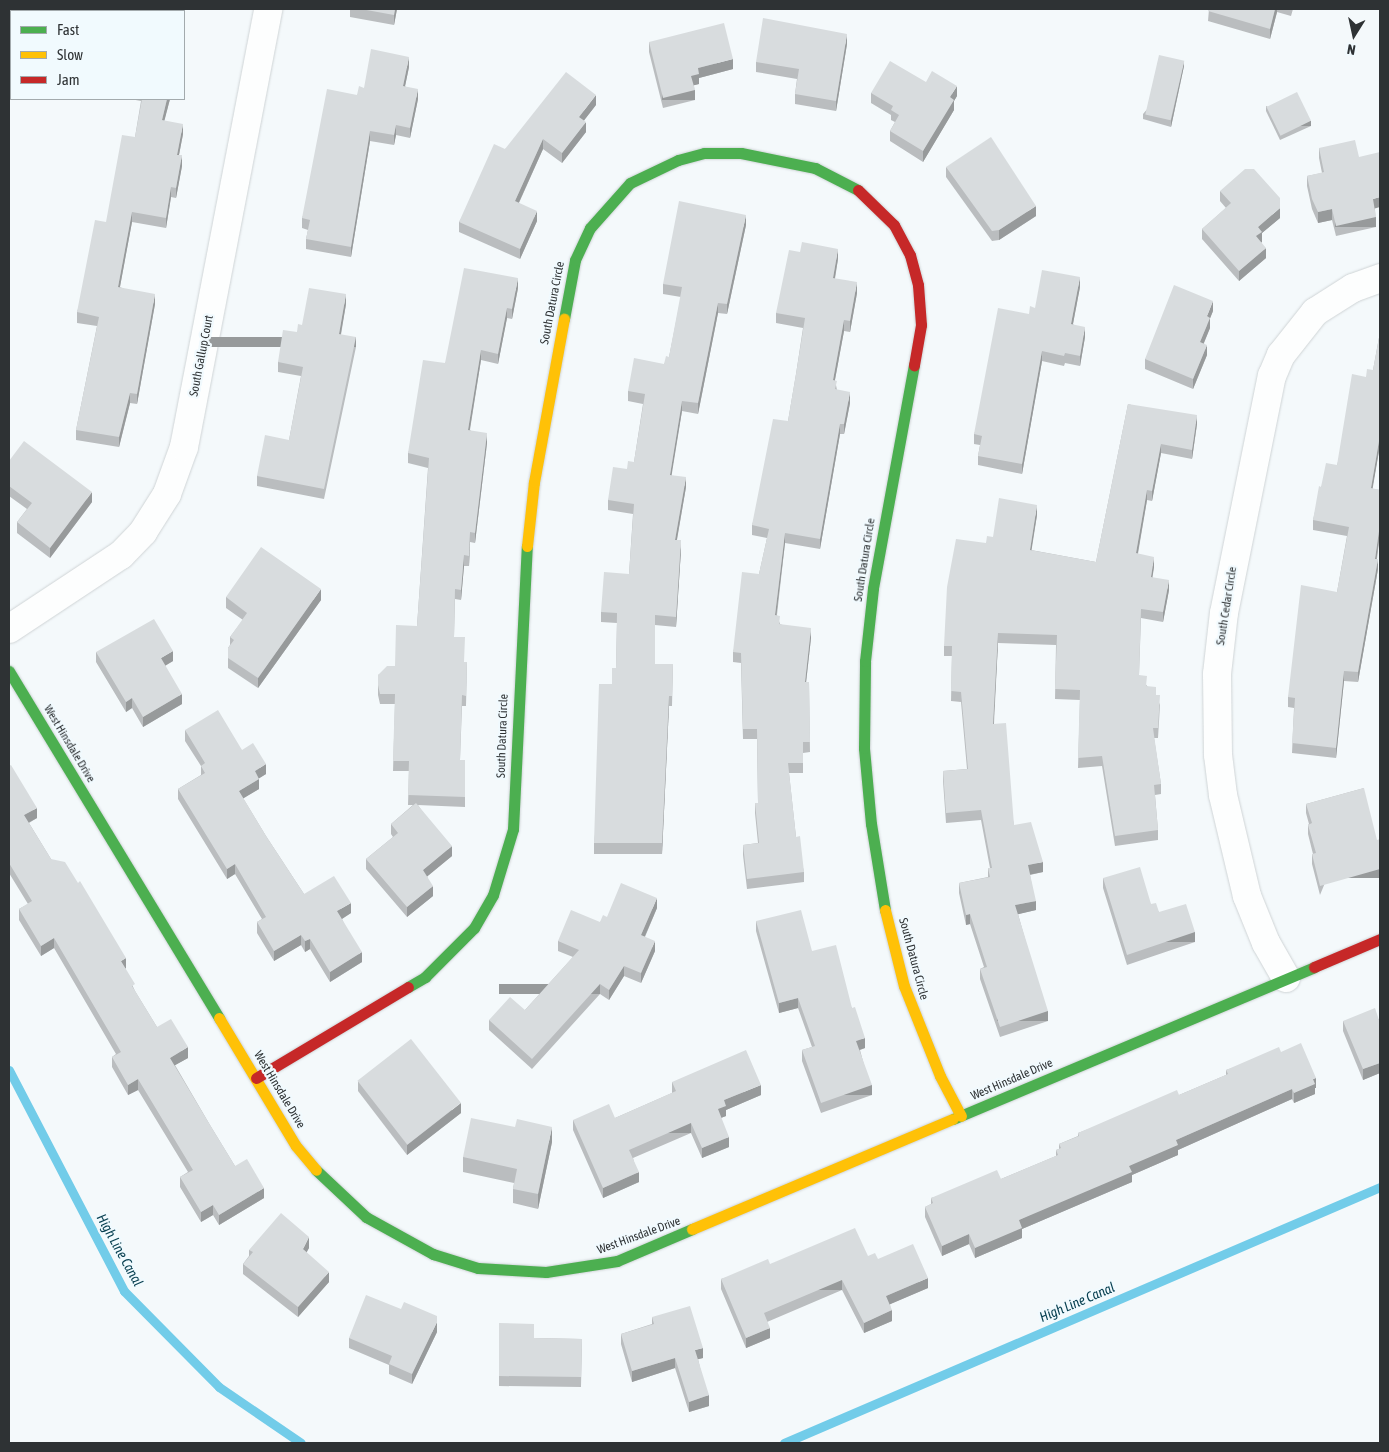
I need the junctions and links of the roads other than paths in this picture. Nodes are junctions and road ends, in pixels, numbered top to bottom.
1 (268, 9) edge
2 (1380, 278) edge
3 (9, 629) edge
4 (9, 671) edge
5 (1380, 939) edge
6 (1286, 978) junction
7 (256, 1078) junction
8 (961, 1116) junction

1 - 3 street, South Gallup Court
2 - 6 street, South Cedar Circle
4 - 7 street, West Hinsdale Drive
5 - 6 street, West Hinsdale Drive
6 - 8 street, West Hinsdale Drive
7 - 8 street, West Hinsdale Drive
7 - 8 street, South Datura Circle

